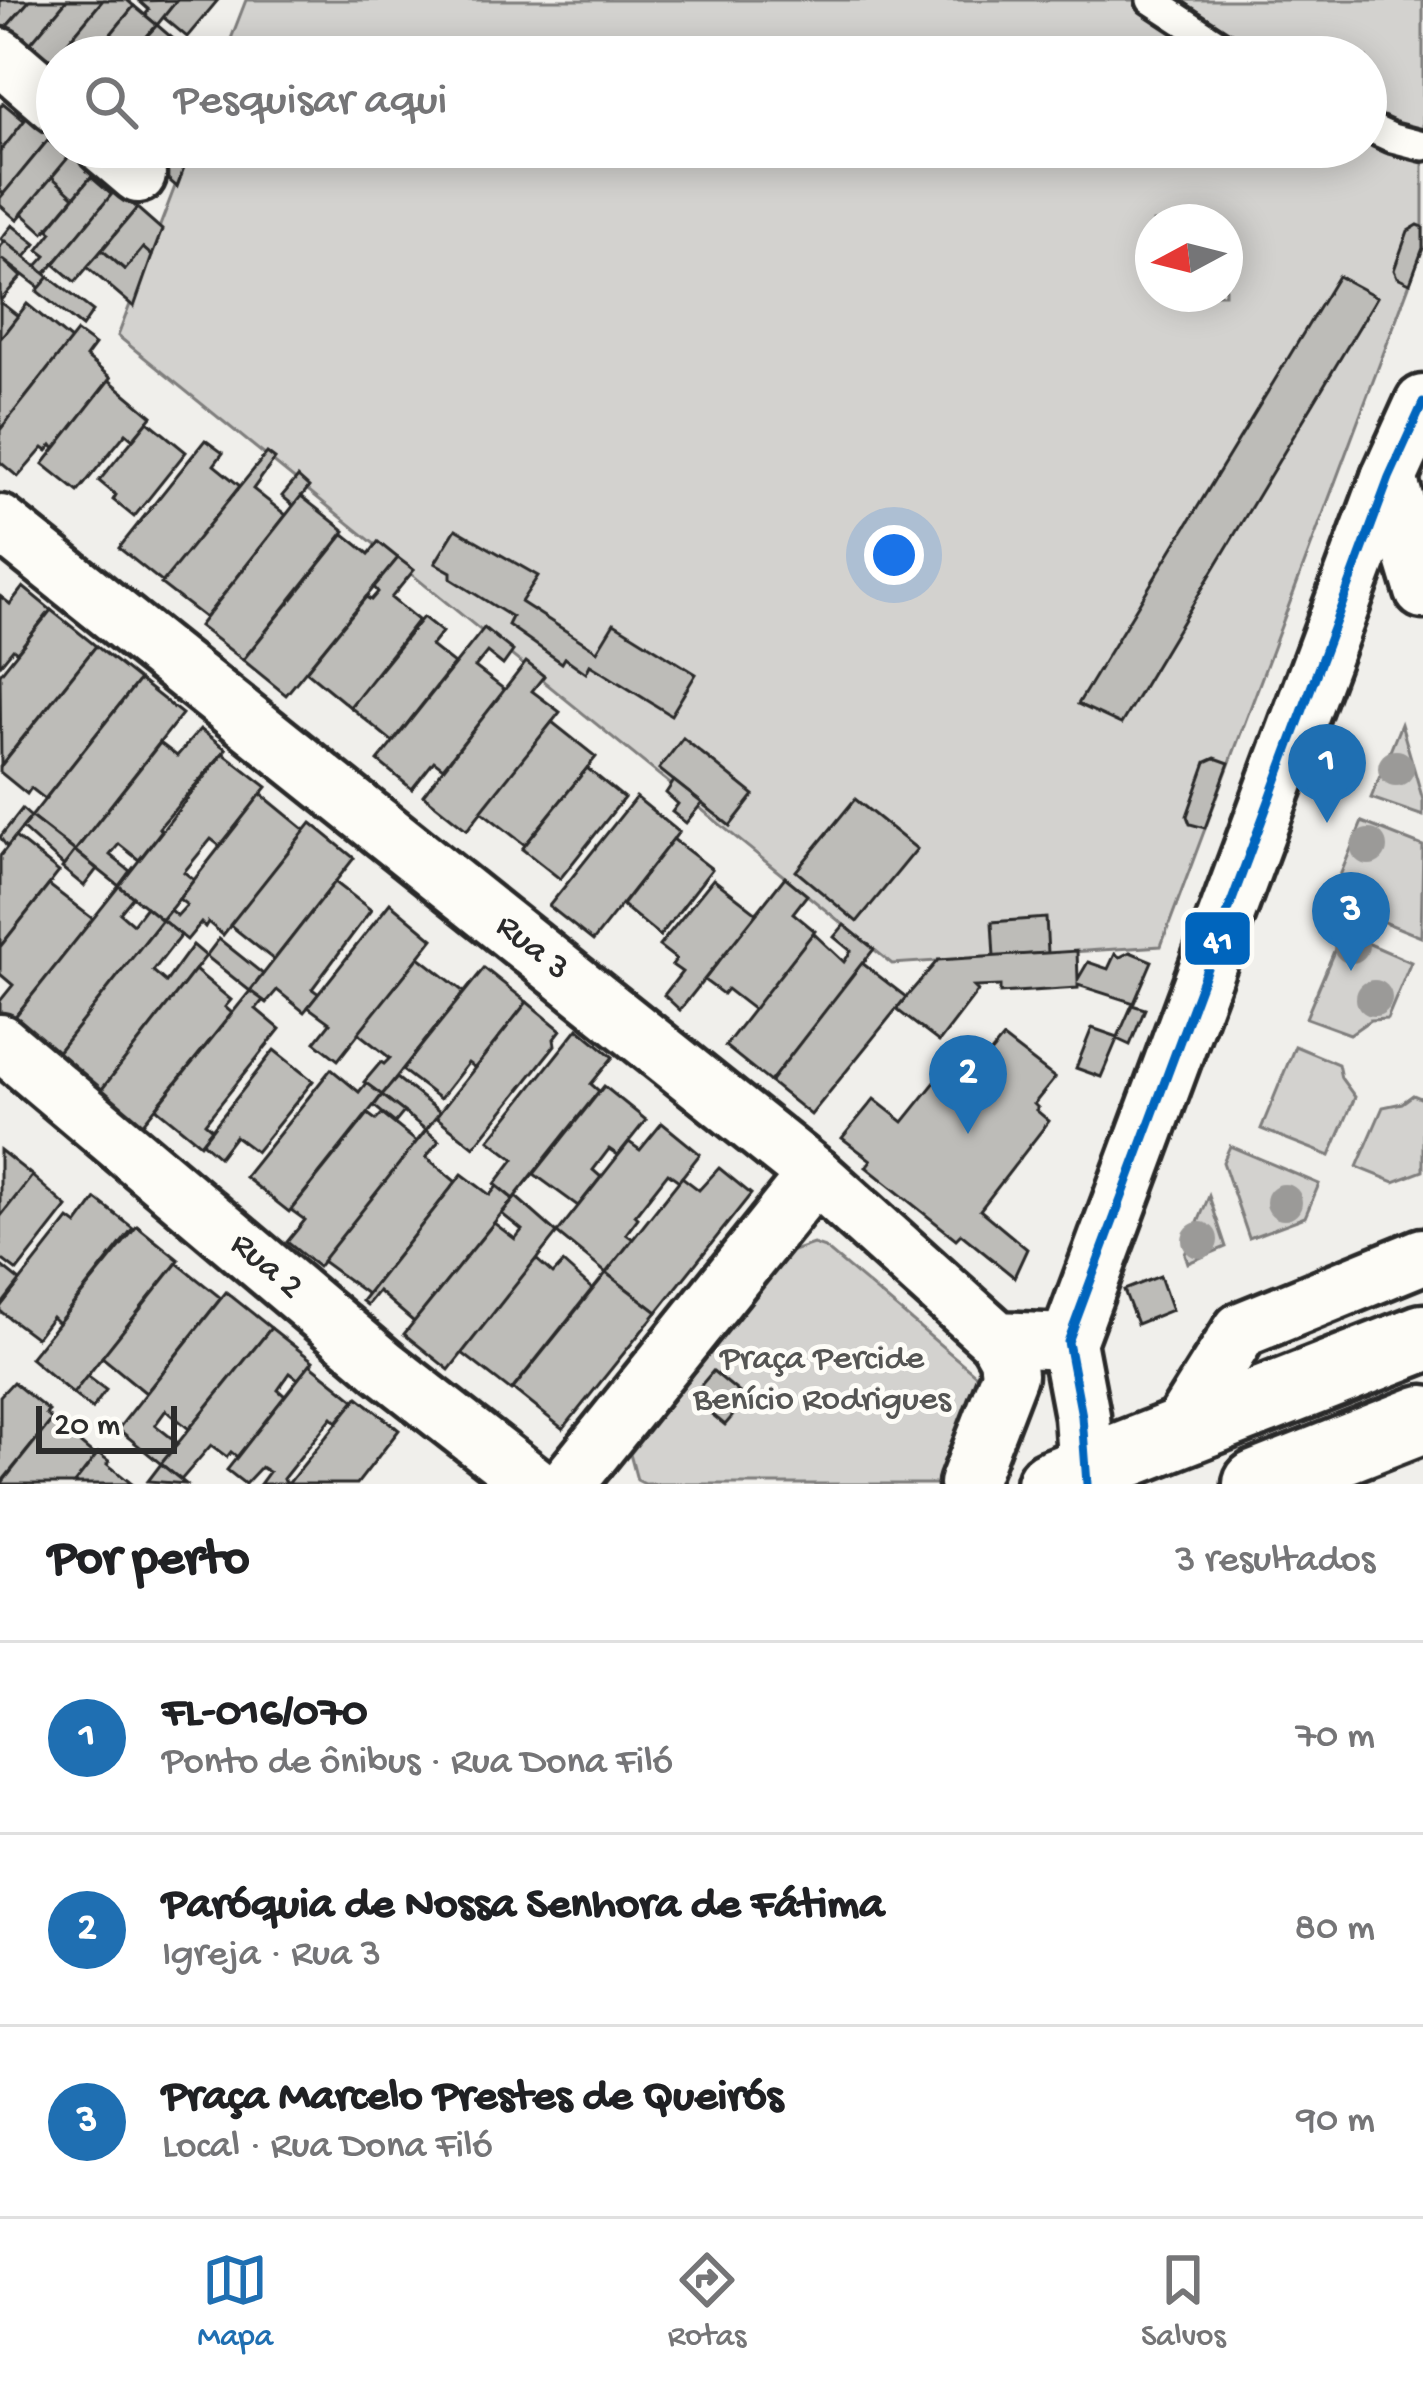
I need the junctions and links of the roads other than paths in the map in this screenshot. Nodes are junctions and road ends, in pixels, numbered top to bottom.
1 (1151, 0) edge
2 (1206, 36) edge
3 (0, 56) edge
4 (36, 87) edge
5 (1387, 136) edge
6 (1423, 146) edge
7 (1423, 403) edge
8 (1389, 478) junction
9 (0, 523) edge
10 (1423, 591) edge
11 (0, 1042) edge
12 (815, 1175) junction
13 (1126, 1180) junction
14 (1423, 1256) edge
15 (1423, 1338) edge
16 (998, 1339) junction
17 (1068, 1342) junction
18 (1423, 1419) edge
19 (1176, 1435) junction
20 (1075, 1479) edge
21 (534, 1484) edge
22 (567, 1484) edge
23 (967, 1484) edge
24 (1257, 1484) edge

1 - 2 lane
3 - 4 street
5 - 6 lane
7 - 8 street
8 - 10 street
8 - 13 street
9 - 12 street, Rua 3
11 - 21 street, Rua 2
12 - 16 street, Rua 3
12 - 22 street
13 - 16 street
13 - 17 street
14 - 19 street
15 - 19 main road
16 - 17 street
16 - 23 street
17 - 20 street
18 - 24 main road
19 - 20 main road

